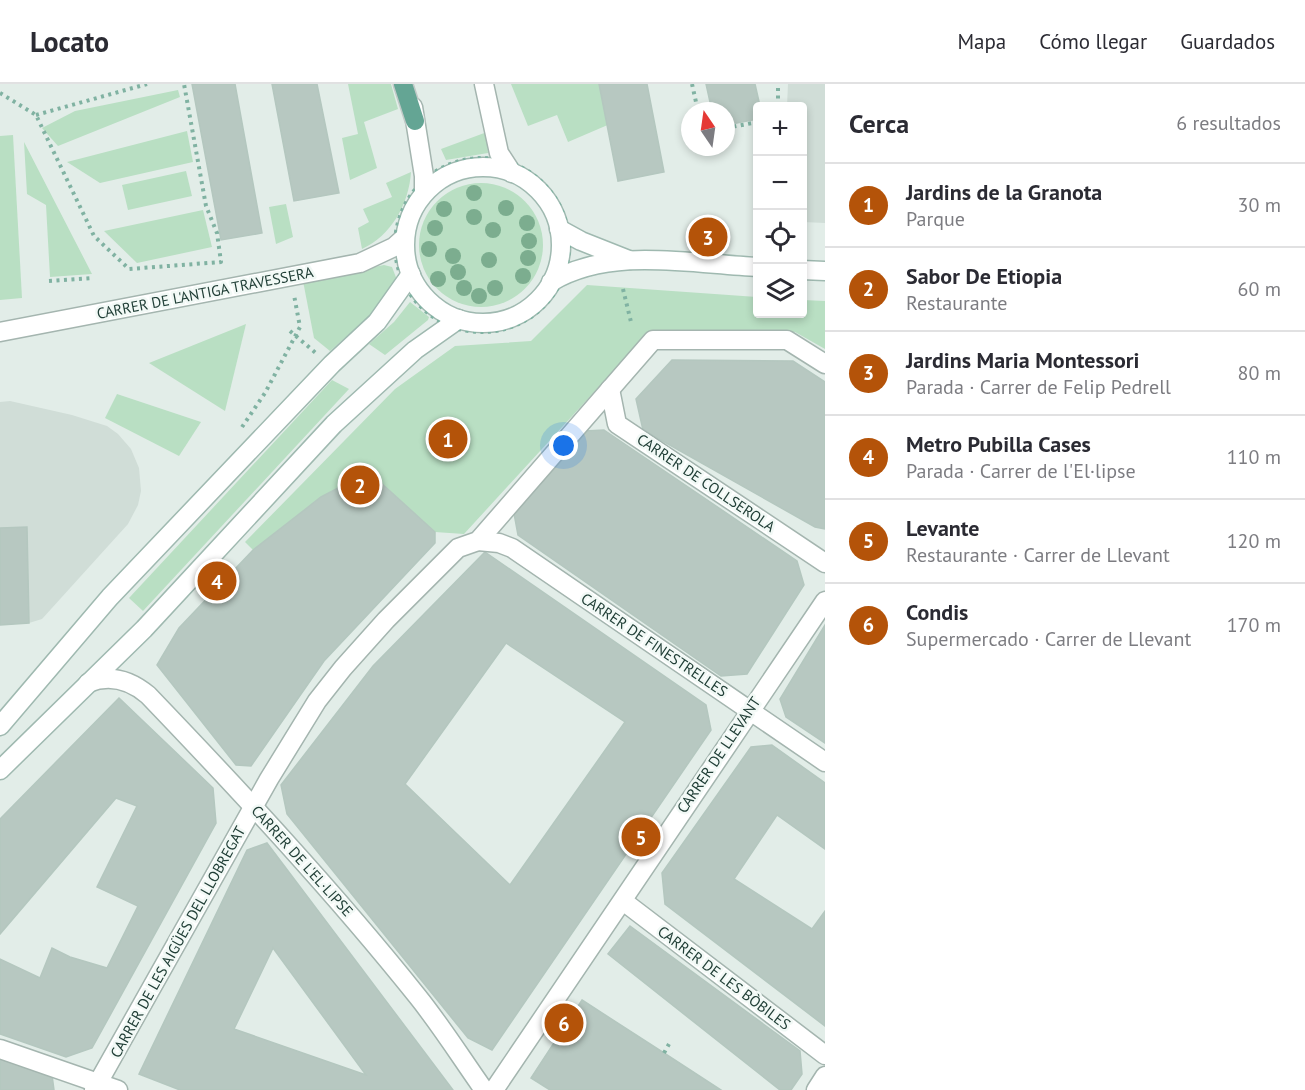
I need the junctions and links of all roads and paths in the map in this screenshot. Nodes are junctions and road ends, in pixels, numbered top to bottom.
1 (147, 84) edge
2 (184, 84) edge
3 (403, 84) edge
4 (410, 84) edge
5 (484, 84) edge
6 (692, 84) edge
7 (778, 84) edge
8 (0, 93) edge
9 (696, 102) edge
10 (778, 102) edge
11 (36, 116) junction
12 (415, 121) junction
13 (753, 123) edge
14 (735, 126) edge
15 (508, 167) junction
16 (424, 186) junction
17 (564, 232) junction
18 (400, 243) junction
19 (629, 260) junction
20 (753, 267) edge
21 (807, 270) edge
22 (825, 271) edge
23 (93, 278) dead end
24 (557, 279) junction
25 (408, 280) junction
26 (49, 281) dead end
27 (292, 288) dead end
28 (623, 289) dead end
29 (454, 322) junction
30 (632, 322) dead end
31 (290, 331) dead end
32 (0, 332) edge
33 (296, 336) junction
34 (324, 359) dead end
35 (825, 364) edge
36 (609, 388) junction
37 (241, 428) dead end
38 (478, 541) junction
39 (825, 563) edge
40 (825, 600) edge
41 (88, 683) junction
42 (749, 709) junction
43 (0, 726) edge
44 (825, 762) edge
45 (0, 770) edge
46 (253, 807) junction
47 (623, 901) junction
48 (669, 1044) dead end
49 (0, 1049) edge
50 (664, 1053) dead end
51 (825, 1055) edge
52 (825, 1076) edge
53 (96, 1087) edge
54 (118, 1090) edge
55 (484, 1090) edge
56 (494, 1090) edge
57 (816, 1090) edge

1 - 11 path
2 - 11 path
3 - 12 main road
4 - 12 street
5 - 15 street
6 - 9 path
7 - 10 path
8 - 11 path
12 - 16 street
13 - 14 path
15 - 16 street
15 - 16 path
15 - 17 street
15 - 17 path
16 - 18 street
16 - 18 path
17 - 19 street
17 - 24 street
17 - 24 path
18 - 25 street
18 - 25 path
18 - 32 street, CARRER DE L'ANTIGA TRAVESSERA
19 - 20 street
19 - 24 street
21 - 22 street
23 - 26 path
24 - 29 street
24 - 29 path
25 - 29 street
25 - 29 path
25 - 43 street
27 - 33 path
28 - 30 path
29 - 41 street
31 - 33 path
33 - 34 path
33 - 37 path
35 - 36 street, CARRER DE LES AIGÜES DEL LLOBREGAT
36 - 38 street, CARRER DE LES AIGÜES DEL LLOBREGAT
36 - 39 street, CARRER DE COLLSEROLA
38 - 42 street, CARRER DE FINESTRELLES
38 - 46 street, CARRER DE LES AIGÜES DEL LLOBREGAT
40 - 42 street, CARRER DE LLEVANT
41 - 45 street
41 - 46 street, CARRER DE L'EL·LIPSE
42 - 44 street, CARRER DE FINESTRELLES
42 - 47 street, CARRER DE LLEVANT
46 - 53 street, CARRER DE LES AIGÜES DEL LLOBREGAT
46 - 55 street, CARRER DE L'EL·LIPSE
47 - 51 street, CARRER DE LES BÒBILES
47 - 56 street, CARRER DE LLEVANT
48 - 50 path
49 - 53 street
52 - 57 street
53 - 54 street

